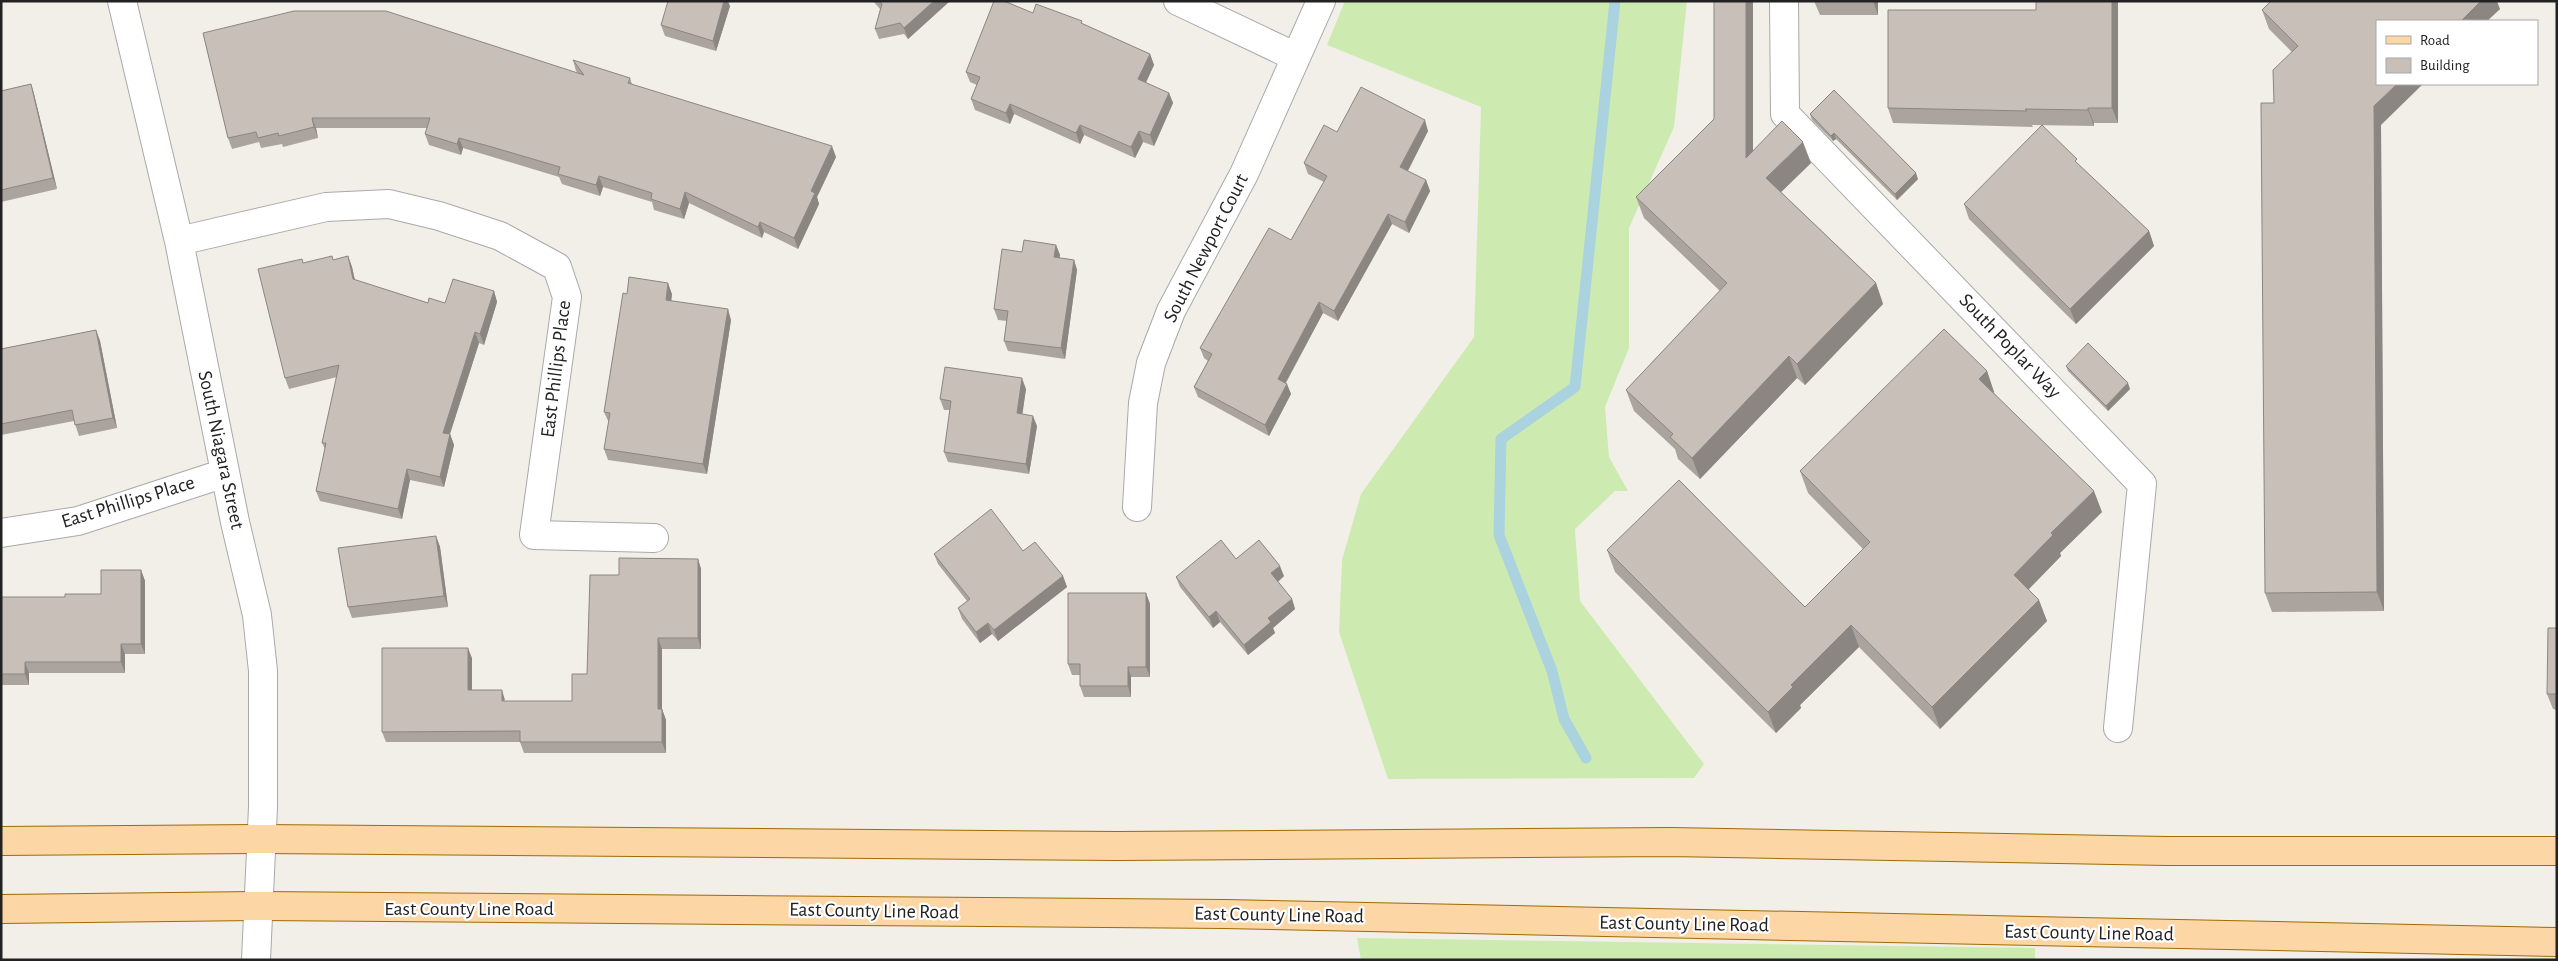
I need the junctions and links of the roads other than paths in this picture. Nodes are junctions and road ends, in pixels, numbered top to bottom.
1 (122, 1) edge
2 (1178, 1) edge
3 (1321, 1) edge
4 (1784, 1) edge
5 (1296, 57) junction
6 (179, 241) junction
7 (225, 473) junction
8 (1137, 507) dead end
9 (1, 533) edge
10 (654, 538) dead end
11 (2118, 728) dead end
12 (262, 839) junction
13 (1, 842) edge
14 (2557, 851) edge
15 (260, 906) junction
16 (1, 909) edge
17 (2557, 942) edge
18 (256, 960) edge

1 - 6 street, South Niagara Street
2 - 5 street
3 - 5 street, South Newport Court
4 - 11 street, South Poplar Way
5 - 8 street, South Newport Court
6 - 7 street, South Niagara Street
6 - 10 street, East Phillips Place
7 - 9 street, East Phillips Place
7 - 12 street, South Niagara Street
12 - 13 main road
12 - 14 main road
12 - 15 street, South Niagara Street
15 - 16 main road, East County Line Road
15 - 17 main road, East County Line Road
15 - 18 street, South Niagara Street

